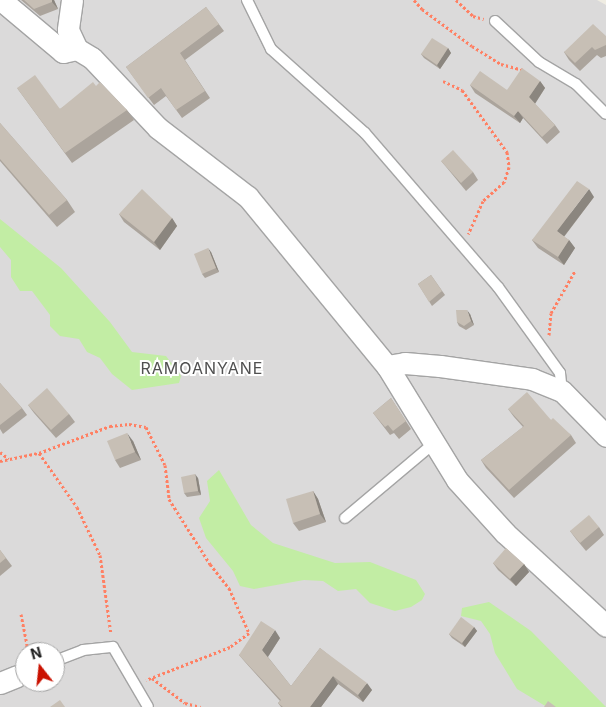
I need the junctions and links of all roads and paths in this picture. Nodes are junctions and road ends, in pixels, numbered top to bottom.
1 (1, 0) edge
2 (72, 0) edge
3 (248, 0) edge
4 (414, 0) edge
5 (456, 0) edge
6 (495, 21) joint
7 (77, 49) junction
8 (543, 65) junction
9 (443, 81) dead end
10 (606, 114) edge
11 (459, 243) junction
12 (575, 271) dead end
13 (543, 350) junction
14 (387, 366) junction
15 (562, 391) junction
16 (606, 436) edge
17 (434, 442) junction
18 (0, 452) edge
19 (40, 453) junction
20 (9, 459) junction
21 (0, 460) edge
22 (345, 518) dead end
23 (21, 614) dead end
24 (606, 626) edge
25 (27, 642) edge
26 (113, 647) junction
27 (65, 657) edge
28 (152, 678) junction
29 (134, 684) junction
30 (148, 707) edge
31 (201, 707) edge

1 - 7 street
2 - 7 street
3 - 11 lane
4 - 8 path
5 - 6 path
6 - 8 lane
7 - 14 street
8 - 10 lane
9 - 11 path
11 - 13 lane
12 - 13 path
13 - 15 lane
14 - 15 street
14 - 17 street
15 - 16 street
17 - 22 lane
17 - 24 street
18 - 20 path
19 - 20 path
19 - 26 path
19 - 28 path
20 - 21 path
23 - 25 path
26 - 27 lane
26 - 29 lane
28 - 29 path
28 - 31 path
29 - 30 lane

